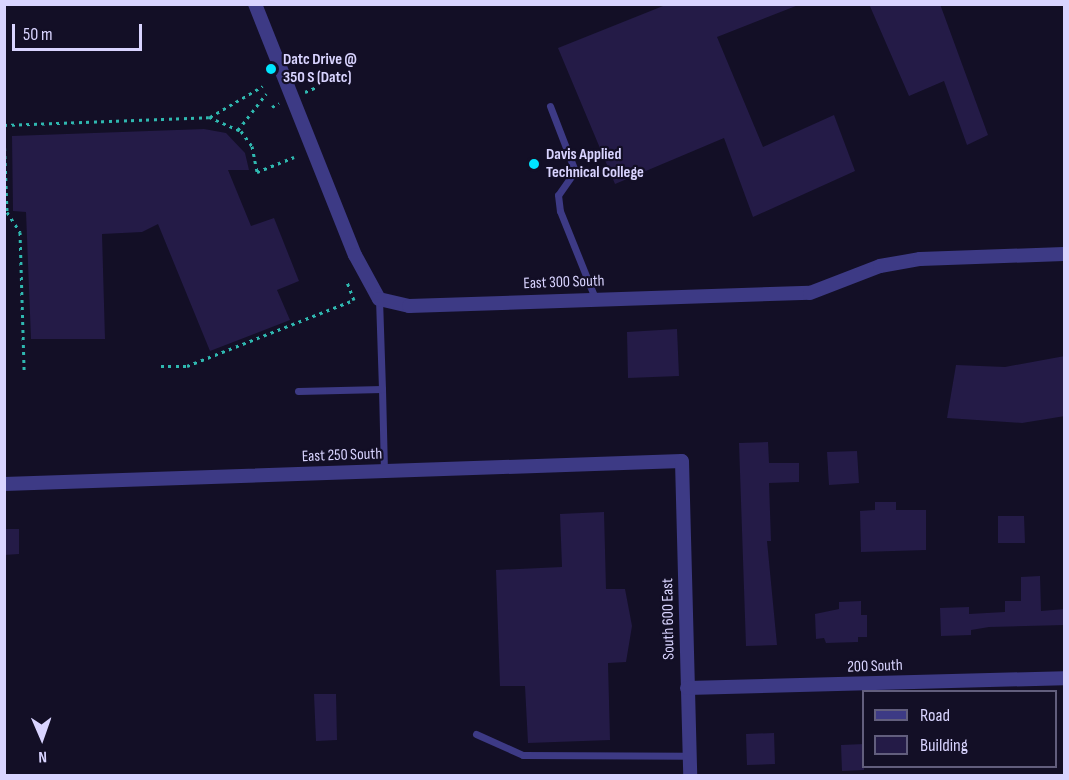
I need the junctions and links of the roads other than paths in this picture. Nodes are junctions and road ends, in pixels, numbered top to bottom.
1 (255, 4) edge
2 (550, 106) dead end
3 (1065, 254) edge
4 (594, 298) junction
5 (379, 299) junction
6 (382, 389) junction
7 (298, 391) dead end
8 (682, 461) joint
9 (384, 471) junction
10 (4, 484) edge
11 (1065, 678) edge
12 (687, 688) junction
13 (476, 734) dead end
14 (688, 756) junction
15 (690, 776) edge

1 - 5 street
2 - 4 lane
3 - 4 street, East 300 South
4 - 5 street, East 300 South
5 - 6 lane
6 - 7 lane
6 - 9 lane
8 - 9 street, East 250 South
8 - 12 street, South 600 East
9 - 10 street, East 250 South
11 - 12 street, 200 South
12 - 14 street, South 600 East
13 - 14 lane
14 - 15 street, South 600 East

